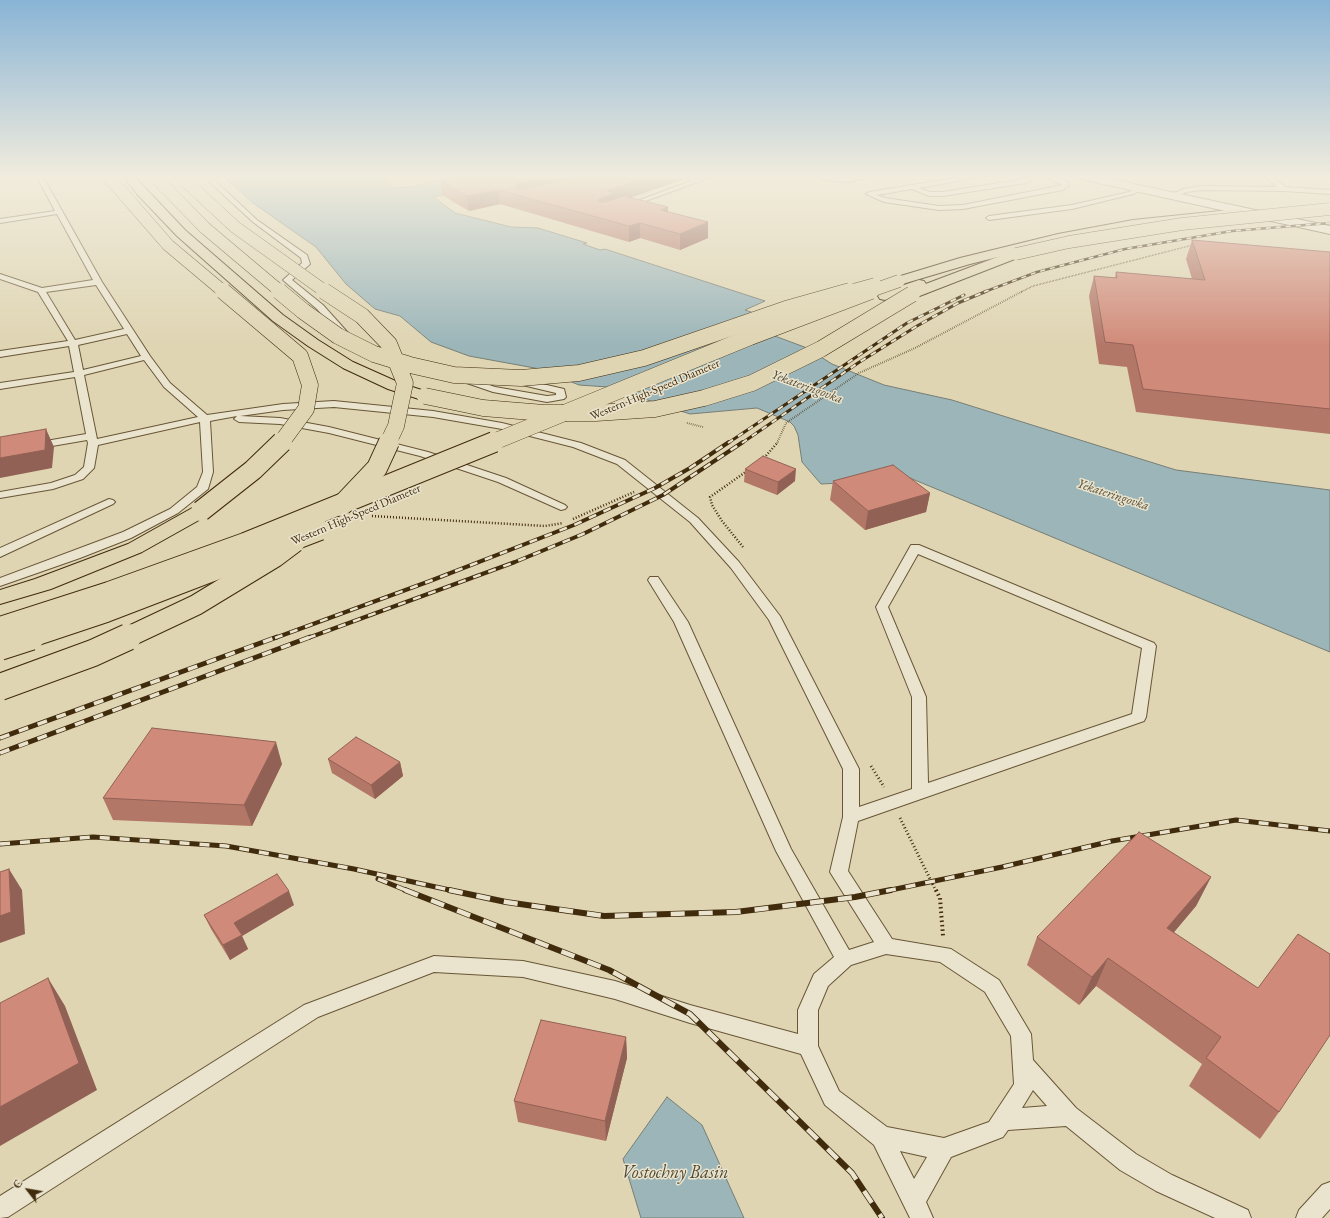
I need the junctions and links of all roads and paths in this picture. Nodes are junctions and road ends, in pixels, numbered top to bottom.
1 (71, 232) edge
2 (157, 232) edge
3 (180, 232) edge
4 (209, 232) edge
5 (242, 232) edge
6 (270, 232) edge
7 (1091, 232) edge
8 (1133, 232) edge
9 (1197, 244) edge
10 (1016, 254) junction
11 (965, 261) junction
12 (0, 276) edge
13 (98, 282) junction
14 (41, 290) junction
15 (128, 331) junction
16 (73, 343) junction
17 (0, 354) edge
18 (146, 358) junction
19 (425, 366) junction
20 (79, 374) junction
21 (0, 386) edge
22 (205, 418) junction
23 (92, 440) junction
24 (0, 452) edge
25 (763, 459) edge
26 (751, 468) edge
27 (651, 485) junction
28 (0, 495) edge
29 (109, 502) dead end
30 (561, 507) dead end
31 (322, 512) dead end
32 (370, 515) dead end
33 (572, 519) dead end
34 (565, 522) dead end
35 (747, 551) dead end
36 (0, 553) edge
37 (654, 580) dead end
38 (0, 582) edge
39 (0, 597) edge
40 (0, 621) edge
41 (0, 627) edge
42 (0, 647) edge
43 (0, 687) edge
44 (867, 759) dead end
45 (920, 792) junction
46 (891, 802) junction
47 (851, 817) junction
48 (886, 946) junction
49 (944, 955) junction
50 (845, 959) junction
51 (808, 1046) junction
52 (1023, 1064) junction
53 (1069, 1115) junction
54 (1003, 1120) junction
55 (882, 1137) junction
56 (944, 1149) junction
57 (1330, 1193) edge
58 (0, 1209) edge
59 (918, 1210) edge
60 (1240, 1218) edge
61 (1308, 1218) edge

1 - 13 lane
2 - 39 main road, bridge
3 - 10 main road, bridge
4 - 11 main road, bridge
5 - 43 main road, bridge
6 - 19 lane
7 - 11 main road, Western High-Speed Diameter
8 - 10 main road, Western High-Speed Diameter, bridge
9 - 25 path
10 - 42 main road, Western High-Speed Diameter, bridge
11 - 41 main road, Western High-Speed Diameter, bridge
12 - 14 lane
13 - 14 lane
13 - 15 lane
14 - 16 lane
15 - 16 lane
15 - 18 lane
16 - 17 lane
16 - 20 lane
18 - 20 lane
18 - 22 lane
19 - 19 lane
20 - 21 lane
20 - 23 lane
22 - 23 lane
22 - 27 lane
22 - 30 lane
22 - 38 lane
23 - 24 lane
23 - 28 lane
26 - 35 path
27 - 33 path
27 - 47 lane
29 - 36 lane
31 - 40 lane
32 - 34 path
37 - 50 lane
44 - 46 path
45 - 45 lane
45 - 46 lane
46 - 47 lane
46 - 49 path
47 - 48 lane
48 - 49 lane
48 - 50 lane
49 - 52 lane
50 - 51 lane
51 - 55 lane
51 - 58 lane
52 - 53 lane
52 - 54 lane
53 - 54 lane
53 - 60 lane
54 - 56 lane
55 - 56 lane
55 - 59 lane
56 - 59 lane
57 - 61 lane

